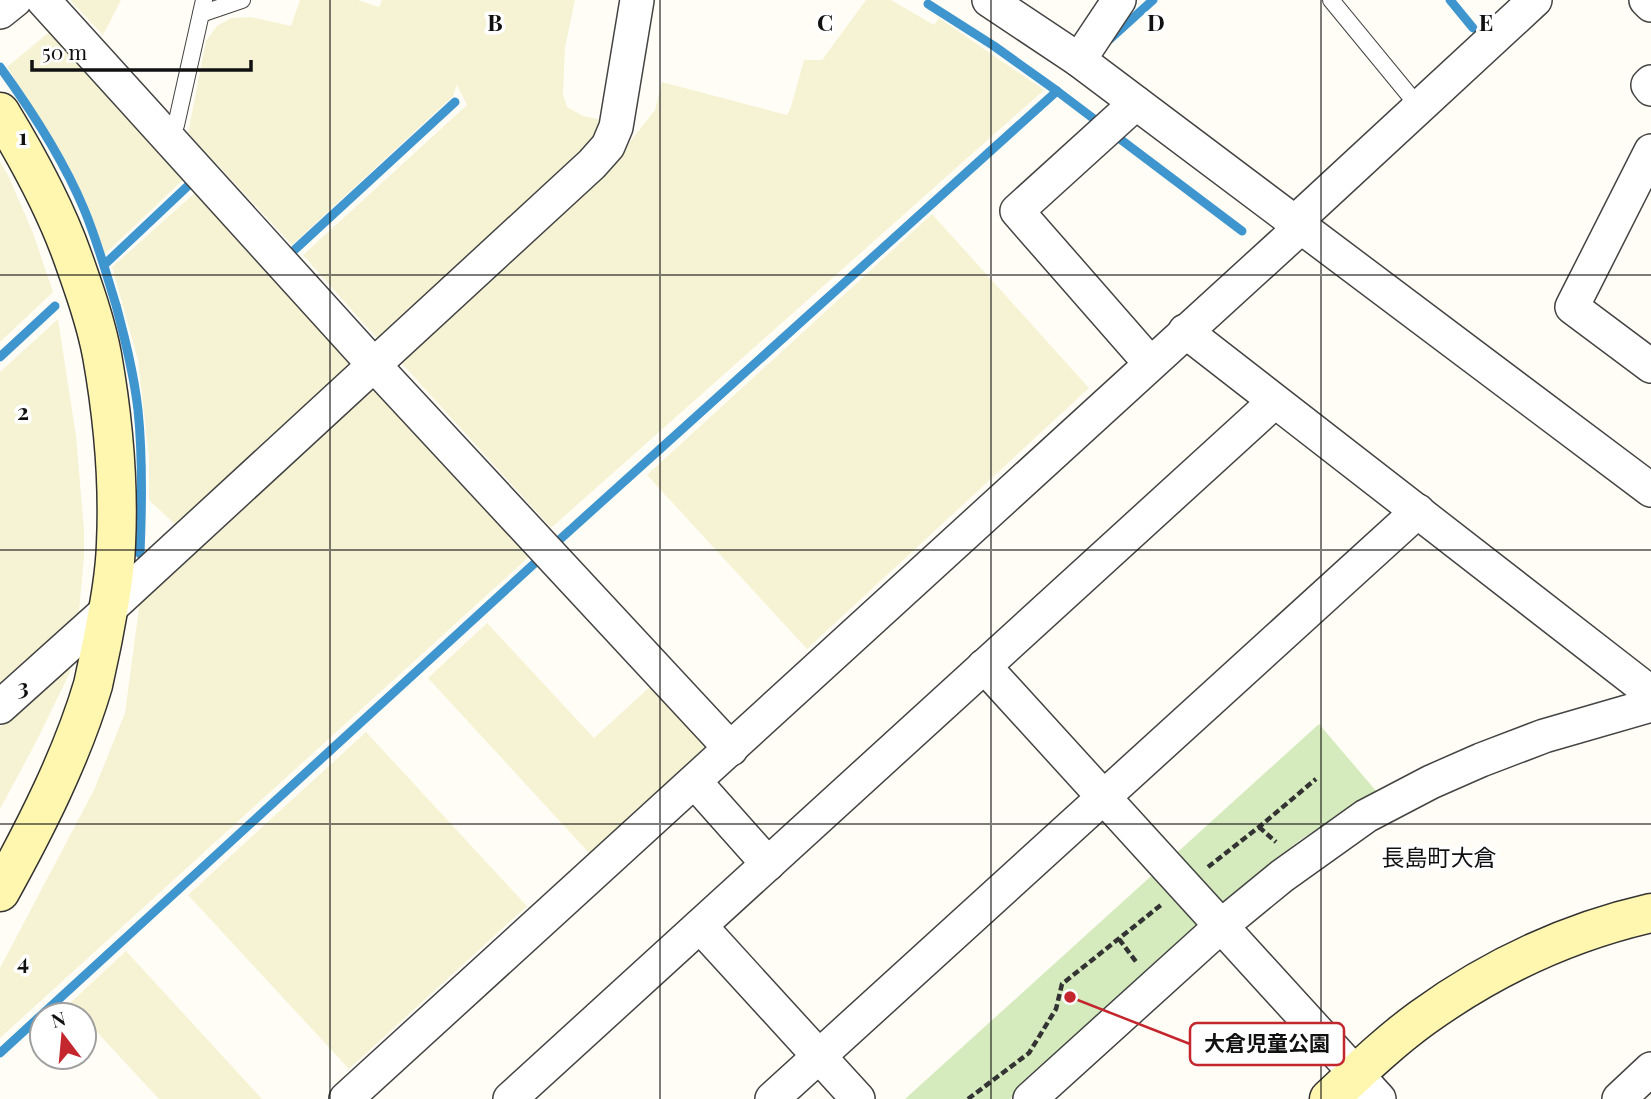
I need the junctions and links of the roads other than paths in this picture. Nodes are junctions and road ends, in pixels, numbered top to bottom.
1 (15, 0) edge
2 (43, 0) edge
3 (242, 0) edge
4 (638, 0) edge
5 (989, 0) edge
6 (1119, 0) edge
7 (1331, 0) edge
8 (1535, 0) edge
9 (1646, 0) edge
10 (1651, 5) edge
11 (203, 7) edge
12 (0, 12) edge
13 (1079, 60) junction
14 (1651, 82) edge
15 (1651, 89) edge
16 (1136, 103) junction
17 (1419, 107) junction
18 (0, 112) edge
19 (167, 136) junction
20 (1651, 151) edge
21 (1298, 224) junction
22 (1185, 331) junction
23 (1150, 363) junction
24 (374, 365) junction
25 (1651, 366) edge
26 (1275, 402) junction
27 (1651, 490) edge
28 (1418, 511) junction
29 (109, 609) junction
30 (984, 666) junction
31 (1651, 693) edge
32 (1651, 705) edge
33 (0, 707) edge
34 (731, 749) junction
35 (695, 782) junction
36 (1103, 797) junction
37 (768, 864) junction
38 (0, 892) edge
39 (1651, 914) edge
40 (701, 926) junction
41 (1221, 926) junction
42 (819, 1056) junction
43 (1651, 1069) edge
44 (1354, 1091) edge
45 (346, 1099) edge
46 (510, 1099) edge
47 (772, 1099) edge
48 (858, 1099) edge
49 (1030, 1099) edge
50 (1619, 1099) edge

1 - 12 street
2 - 19 street
3 - 11 lane
4 - 24 street
5 - 13 street
6 - 13 street
7 - 17 lane
8 - 17 street
9 - 10 street
11 - 19 lane
13 - 16 street
14 - 15 street
16 - 21 street
16 - 23 street
17 - 21 street
18 - 29 main road
19 - 24 street
20 - 25 street
21 - 22 street
21 - 27 street
22 - 23 street
22 - 26 street
23 - 34 street
24 - 29 street
24 - 34 street
26 - 28 street
26 - 30 street
28 - 31 street
28 - 36 street
29 - 33 street
29 - 38 main road
30 - 36 street
30 - 37 street
32 - 41 street
34 - 35 street
35 - 37 street
35 - 45 street
36 - 41 street
36 - 42 street
37 - 40 street
39 - 44 main road
40 - 42 street
40 - 46 street
41 - 44 street
41 - 49 street
42 - 47 street
42 - 48 street
43 - 50 street

